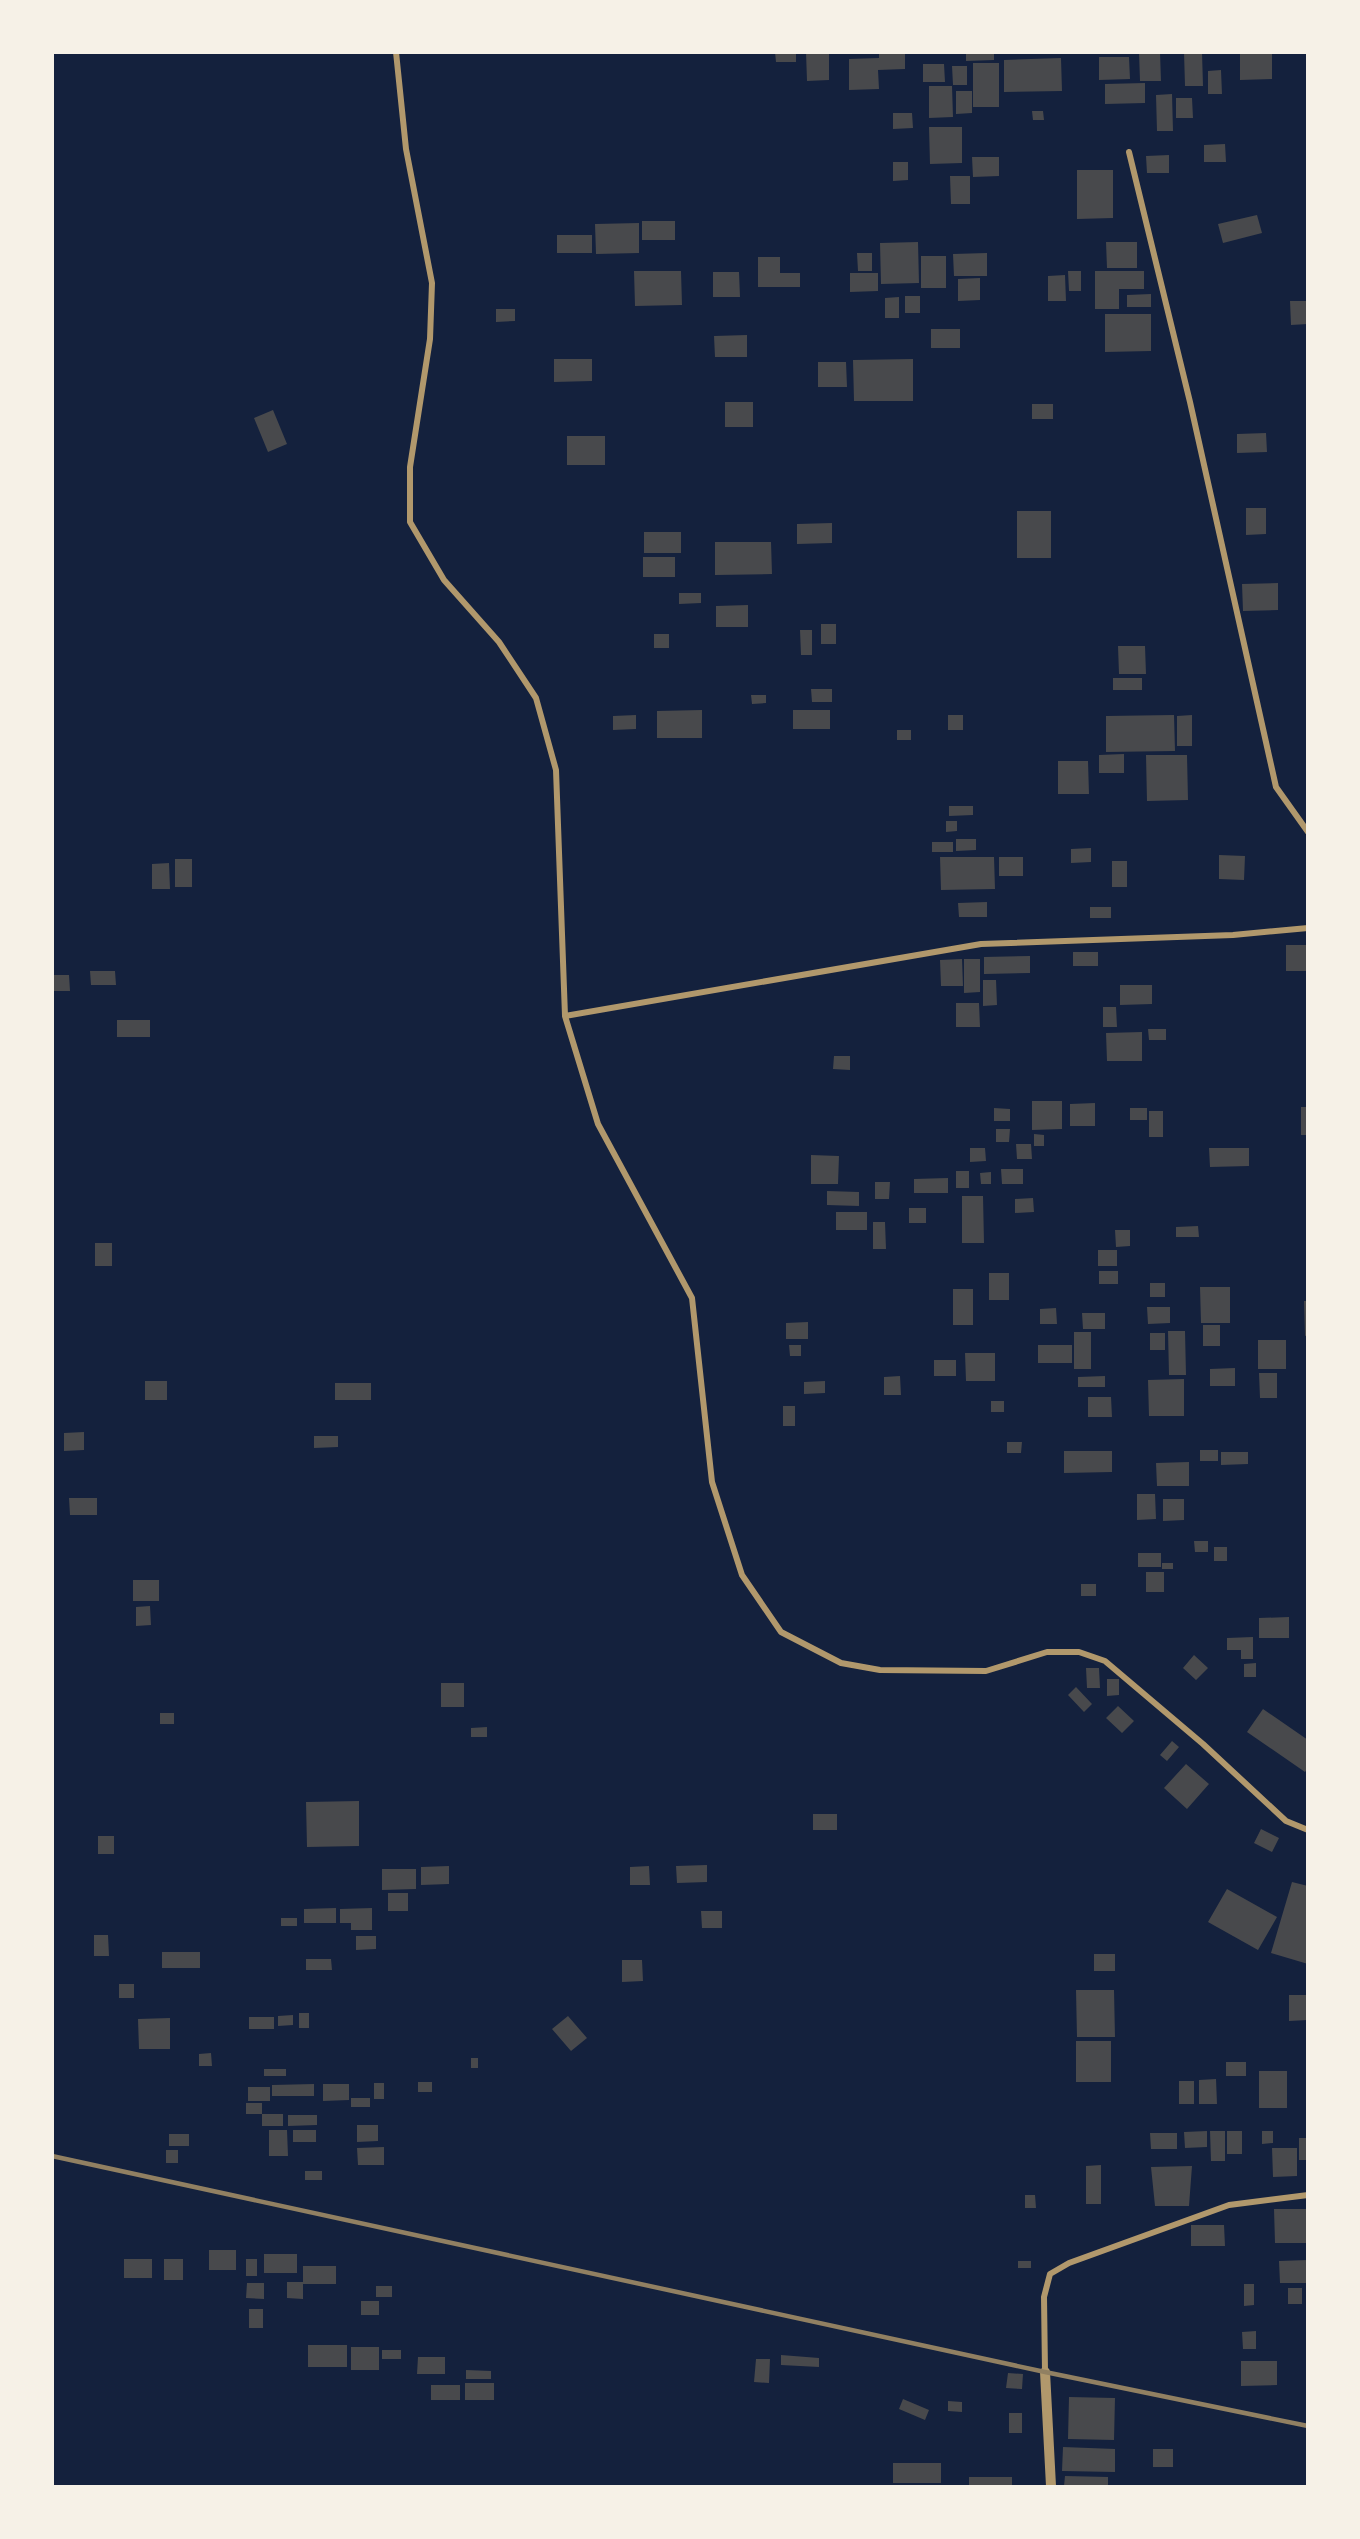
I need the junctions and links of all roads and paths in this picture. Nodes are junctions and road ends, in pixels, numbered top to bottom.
1 (396, 52) edge
2 (1129, 152) dead end
3 (1308, 832) edge
4 (1308, 928) edge
5 (565, 1016) junction
6 (1308, 1830) edge
7 (1308, 2195) edge
8 (1045, 2372) joint
9 (1051, 2487) edge

1 - 5 street
2 - 3 street
4 - 5 street
5 - 6 street
7 - 8 street
8 - 9 street

